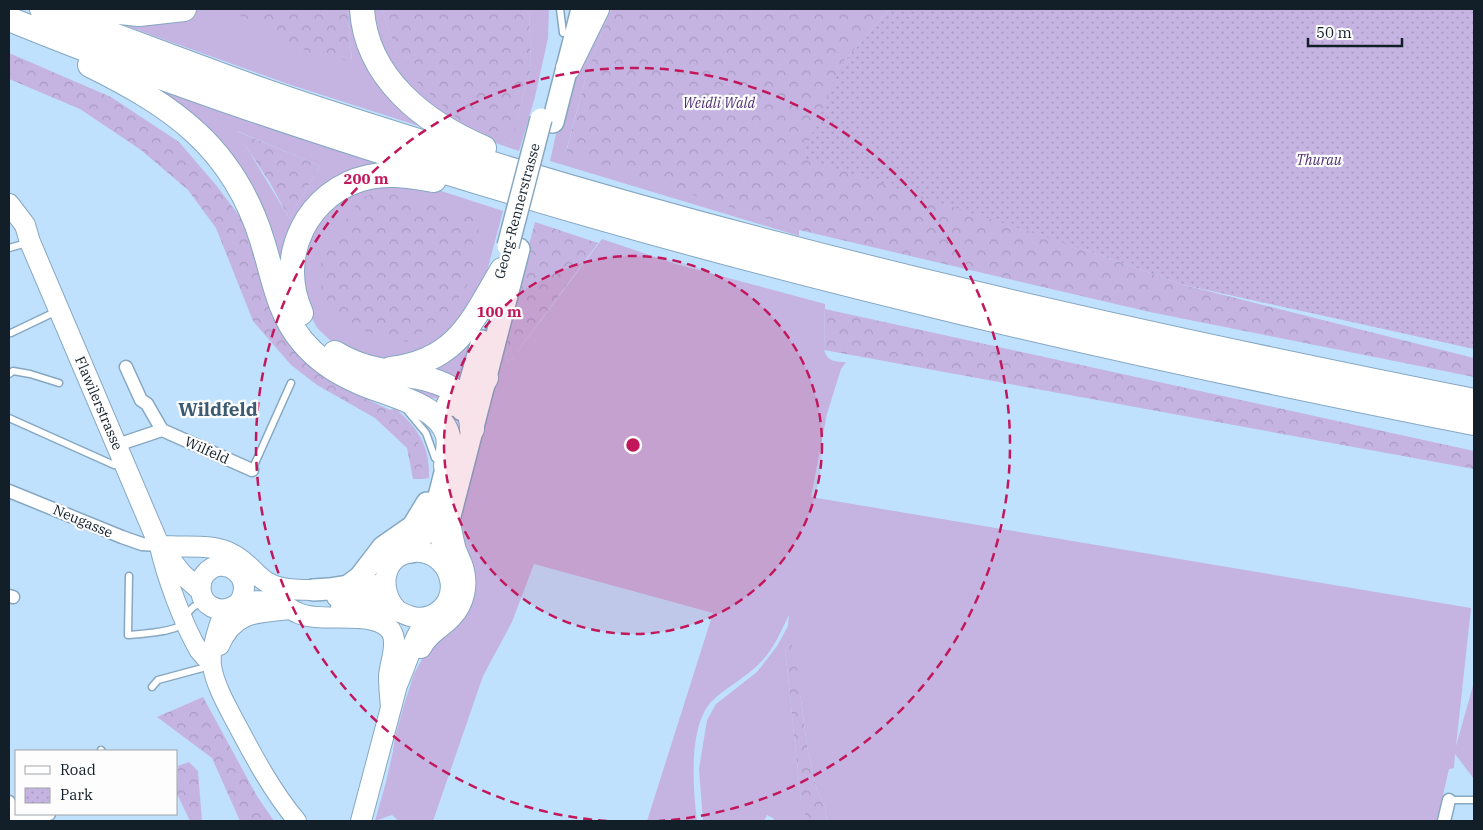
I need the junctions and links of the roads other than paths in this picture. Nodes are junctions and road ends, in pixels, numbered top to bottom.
1 (42, 9) edge
2 (91, 9) edge
3 (184, 9) edge
4 (362, 9) edge
5 (560, 9) edge
6 (570, 9) edge
7 (582, 9) edge
8 (597, 9) edge
9 (9, 21) edge
10 (563, 33) junction
11 (568, 68) junction
12 (547, 121) junction
13 (577, 189) junction
14 (539, 200) junction
15 (9, 204) edge
16 (9, 219) edge
17 (30, 242) junction
18 (514, 247) junction
19 (9, 248) edge
20 (502, 270) junction
21 (60, 310) junction
22 (11, 333) dead end
23 (126, 367) dead end
24 (380, 370) junction
25 (9, 374) edge
26 (486, 378) junction
27 (59, 383) dead end
28 (291, 383) dead end
29 (394, 395) junction
30 (1474, 400) edge
31 (464, 402) junction
32 (9, 418) edge
33 (1474, 423) edge
34 (472, 429) junction
35 (162, 430) junction
36 (117, 445) junction
37 (446, 466) junction
38 (125, 467) junction
39 (252, 470) joint
40 (9, 491) edge
41 (439, 495) junction
42 (450, 525) junction
43 (159, 545) junction
44 (411, 552) junction
45 (173, 561) junction
46 (443, 563) junction
47 (209, 570) junction
48 (129, 576) dead end
49 (244, 582) junction
50 (385, 582) junction
51 (313, 590) joint
52 (215, 602) junction
53 (291, 610) junction
54 (400, 613) junction
55 (430, 616) junction
56 (185, 622) junction
57 (209, 661) junction
58 (397, 685) junction
59 (152, 688) dead end
60 (390, 707) junction
61 (1449, 800) joint
62 (1474, 800) edge
63 (9, 802) edge
64 (45, 815) edge
65 (291, 820) edge
66 (14, 821) edge
67 (18, 821) edge
68 (361, 821) edge
69 (1444, 821) edge

1 - 13 highway
2 - 3 highway
4 - 13 highway
5 - 10 lane
6 - 10 highway, Georg-Rennerstrasse
7 - 11 highway, Georg-Rennerstrasse
8 - 11 highway
9 - 14 highway
9 - 29 highway
10 - 12 highway, Georg-Rennerstrasse
11 - 12 highway, Georg-Rennerstrasse
12 - 18 highway, Georg-Rennerstrasse, bridge
13 - 30 highway
14 - 24 highway
14 - 33 highway
15 - 17 main road, Flawilerstrasse
16 - 17 main road, Flawilerstrasse
17 - 19 lane
17 - 21 main road, Flawilerstrasse
18 - 20 highway, Georg-Rennerstrasse
18 - 26 highway, Georg-Rennerstrasse
20 - 24 highway
20 - 31 highway, Georg-Rennerstrasse
21 - 22 lane
21 - 36 main road, Flawilerstrasse
23 - 35 street
24 - 31 highway
25 - 27 lane
26 - 31 highway
26 - 34 highway, Georg-Rennerstrasse
28 - 39 lane
29 - 31 highway
29 - 37 highway
31 - 34 highway
31 - 37 highway, Georg-Rennerstrasse
32 - 38 lane
34 - 42 highway, Georg-Rennerstrasse
35 - 36 street
35 - 39 street, Wilfeld
36 - 38 main road, Flawilerstrasse
37 - 41 highway, Georg-Rennerstrasse
38 - 43 main road, Flawilerstrasse
40 - 43 street, Neugasse
41 - 44 highway, Georg-Rennerstrasse
41 - 51 highway
42 - 46 highway, Georg-Rennerstrasse
42 - 60 main road
43 - 45 main road, Flawilerstrasse
43 - 51 main road
43 - 56 main road
44 - 46 main road
44 - 50 main road
45 - 47 main road
45 - 52 main road, Flawilerstrasse
46 - 55 main road
47 - 49 main road
47 - 52 main road
48 - 56 lane
49 - 50 main road
49 - 52 main road
50 - 54 main road
52 - 53 main road
52 - 56 lane
52 - 57 main road
53 - 54 main road
53 - 57 main road
53 - 60 main road
54 - 55 main road
54 - 58 main road
55 - 58 main road
56 - 57 main road
57 - 59 lane
57 - 65 main road
58 - 60 main road
60 - 68 main road
61 - 62 lane
61 - 69 street
63 - 66 street
64 - 67 street

